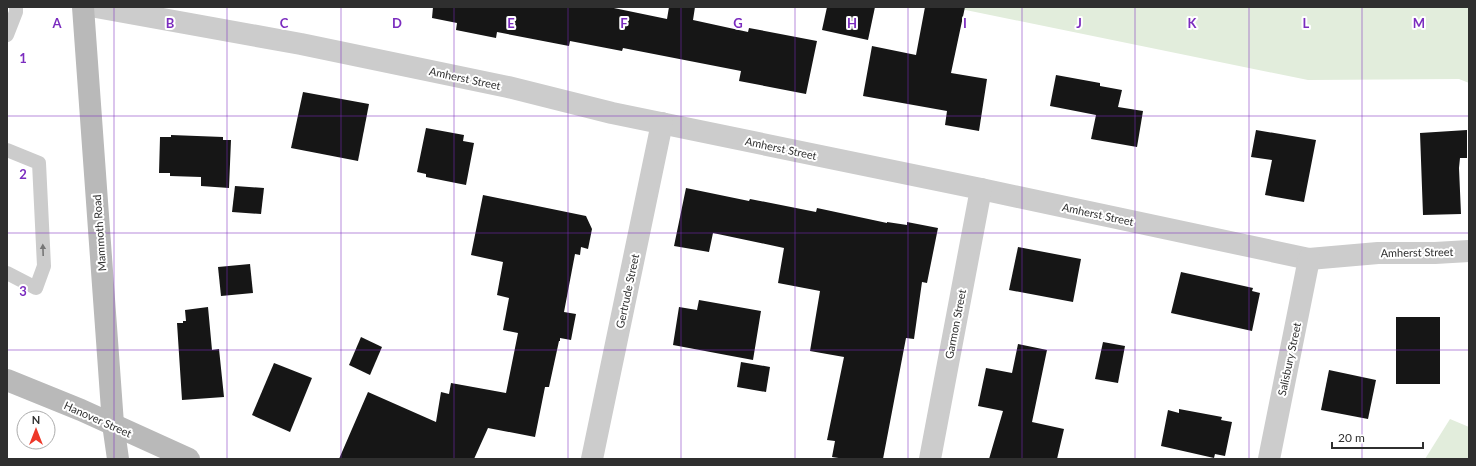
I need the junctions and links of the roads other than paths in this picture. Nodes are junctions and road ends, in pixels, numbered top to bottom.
1 (16, 7) edge
2 (83, 7) edge
3 (96, 7) edge
4 (7, 35) edge
5 (662, 123) junction
6 (7, 150) edge
7 (981, 189) junction
8 (1469, 251) edge
9 (1310, 259) junction
10 (7, 273) edge
11 (7, 380) edge
12 (113, 424) junction
13 (118, 459) edge
14 (189, 459) edge
15 (592, 459) edge
16 (930, 459) edge
17 (1269, 459) edge

1 - 4 lane
2 - 12 main road, Mammoth Road
3 - 5 street, Amherst Street
5 - 7 street, Amherst Street
5 - 15 street, Gertrude Street
10 -> 6 lane
7 - 9 street, Amherst Street
7 - 16 street, Garmon Street
8 - 9 street, Amherst Street
9 - 17 street, Salisbury Street
11 - 12 main road, Hanover Street
12 - 13 main road, Mammoth Road
12 - 14 main road, Hanover Street

